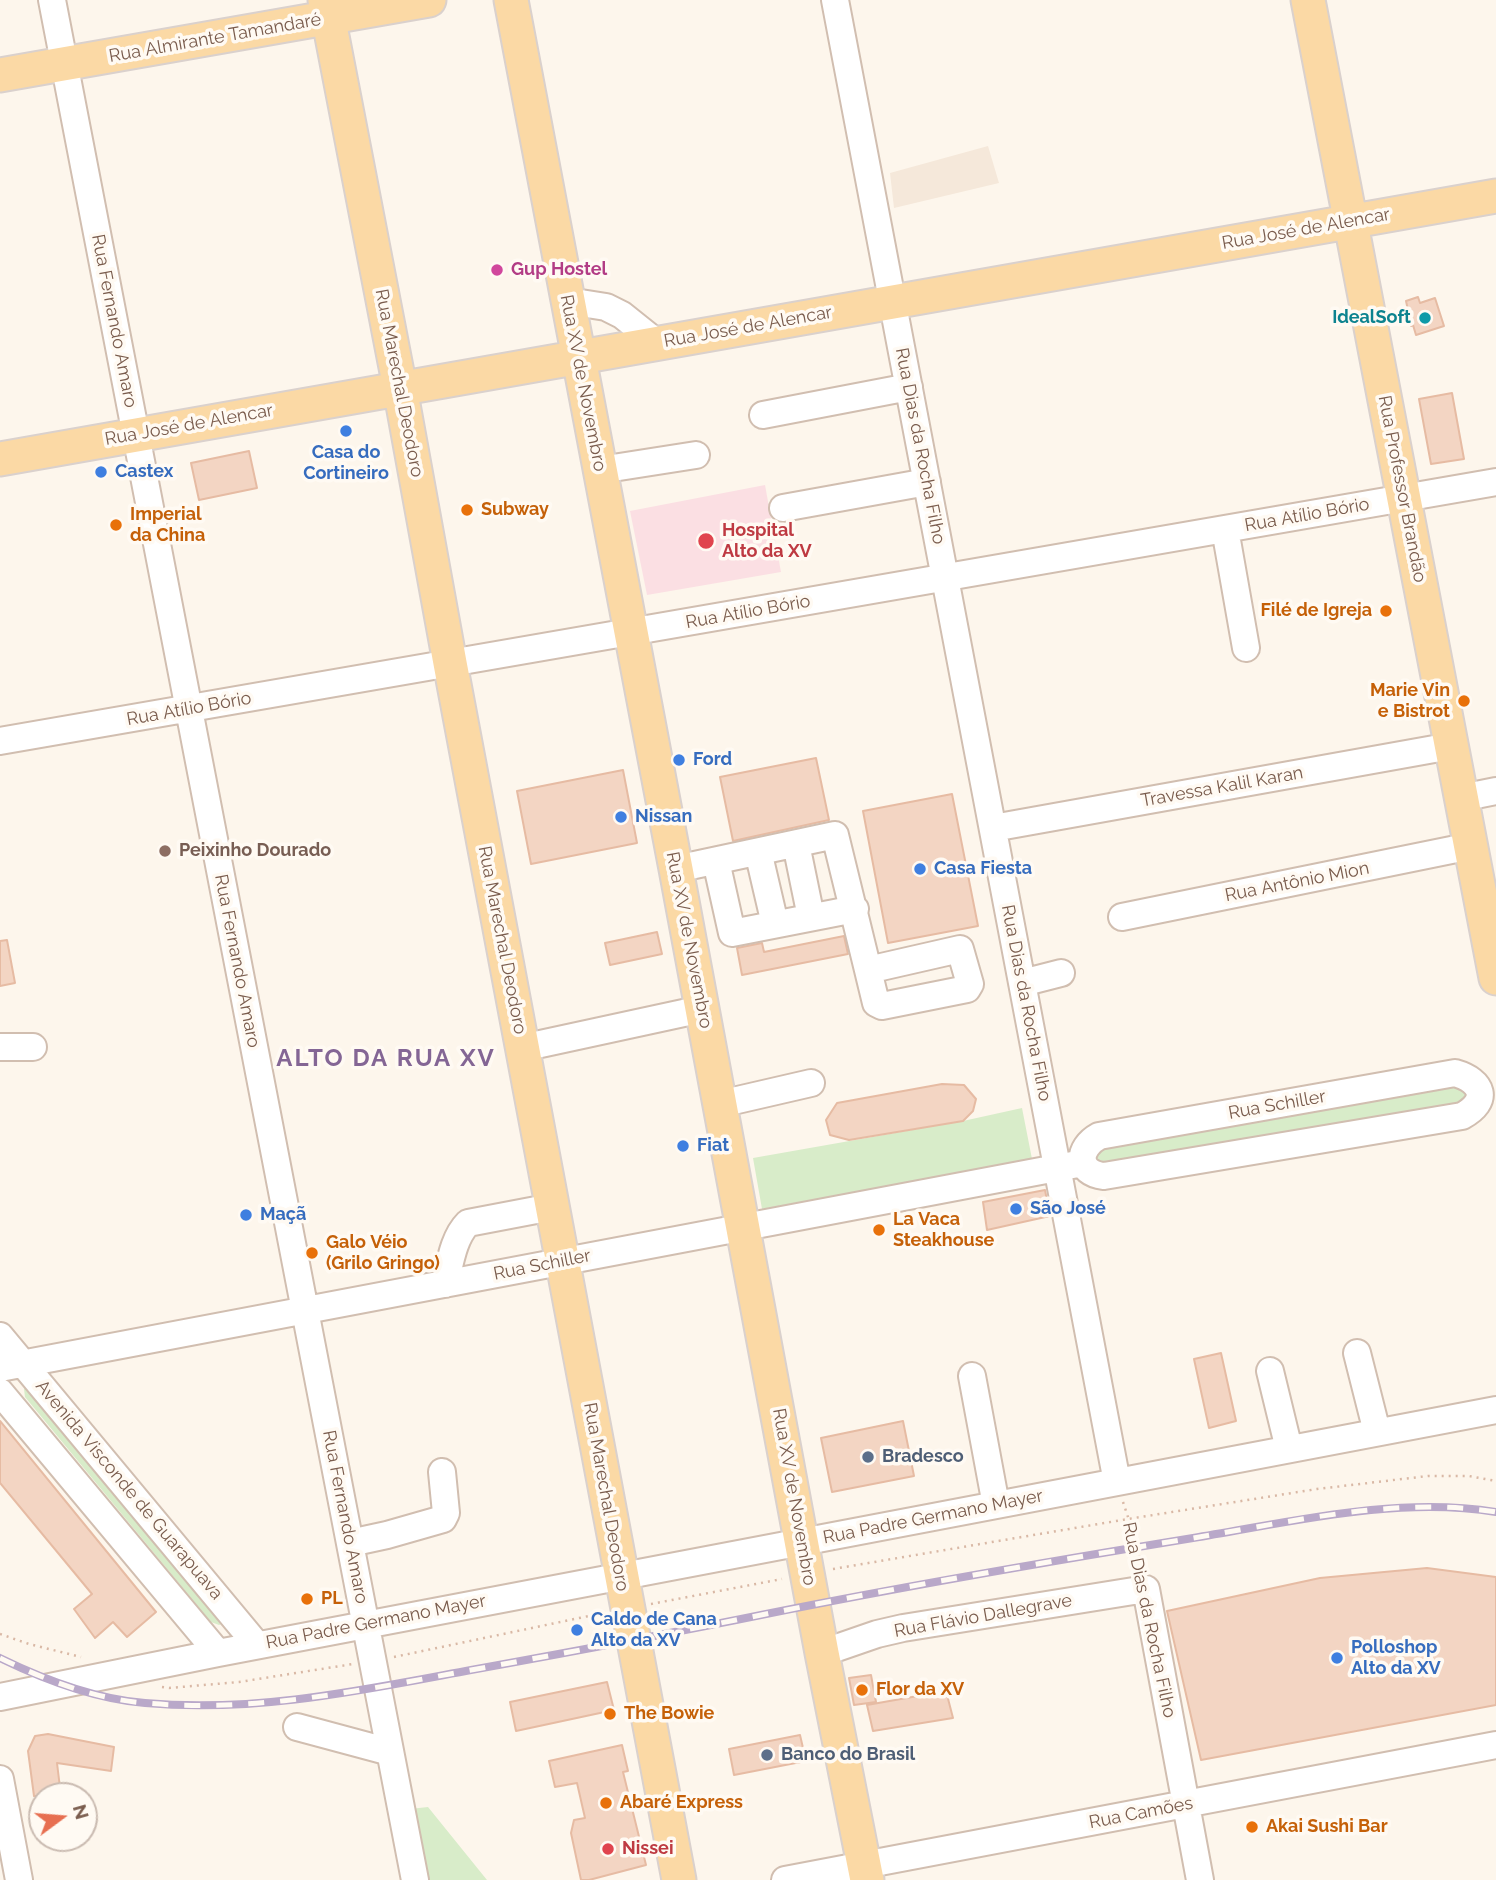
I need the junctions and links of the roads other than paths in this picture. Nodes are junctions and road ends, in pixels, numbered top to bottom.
1 (52, 0) edge
2 (429, 0) edge
3 (511, 0) edge
4 (835, 0) edge
5 (1308, 0) edge
6 (327, 9) edge
7 (64, 64) junction
8 (0, 75) edge
9 (1496, 196) edge
10 (1351, 222) junction
11 (568, 301) junction
12 (892, 302) junction
13 (657, 343) junction
14 (578, 357) junction
15 (909, 387) junction
16 (400, 388) junction
17 (763, 415) dead end
18 (136, 435) junction
19 (696, 455) dead end
20 (0, 459) edge
21 (600, 470) junction
22 (927, 482) junction
23 (1496, 482) edge
24 (1404, 498) junction
25 (783, 508) dead end
26 (1225, 529) junction
27 (945, 578) junction
28 (631, 632) junction
29 (1246, 648) dead end
30 (450, 663) junction
31 (189, 709) junction
32 (0, 741) edge
33 (1451, 746) junction
34 (1496, 791) edge
35 (1461, 798) junction
36 (992, 828) junction
37 (1471, 846) junction
38 (797, 851) junction
39 (761, 864) junction
40 (717, 867) junction
41 (677, 875) junction
42 (855, 909) junction
43 (811, 917) junction
44 (1122, 917) dead end
45 (775, 924) junction
46 (868, 970) dead end
47 (1061, 973) dead end
48 (1496, 978) edge
49 (1022, 983) junction
50 (702, 1009) junction
51 (0, 1047) edge
52 (33, 1047) dead end
53 (523, 1048) junction
54 (811, 1083) dead end
55 (1488, 1092) edge
56 (720, 1104) junction
57 (1083, 1163) junction
58 (1057, 1167) junction
59 (552, 1208) junction
60 (743, 1227) junction
61 (563, 1261) junction
62 (445, 1283) junction
63 (305, 1310) junction
64 (0, 1335) edge
65 (1357, 1353) dead end
66 (12, 1365) edge
67 (1270, 1371) dead end
68 (972, 1376) dead end
69 (0, 1392) edge
70 (1496, 1410) edge
71 (1377, 1432) junction
72 (1289, 1449) junction
73 (442, 1472) dead end
74 (1117, 1482) junction
75 (996, 1505) junction
76 (350, 1542) junction
77 (802, 1542) junction
78 (621, 1576) junction
79 (1146, 1589) joint
80 (366, 1625) junction
81 (257, 1645) junction
82 (219, 1653) junction
83 (822, 1653) junction
84 (0, 1698) edge
85 (298, 1727) dead end
86 (1496, 1745) edge
87 (390, 1752) junction
88 (0, 1779) edge
89 (1186, 1804) junction
90 (866, 1873) edge
91 (19, 1880) edge
92 (415, 1880) edge
93 (679, 1880) edge
94 (785, 1880) edge
95 (1200, 1880) edge

1 - 7 street, Rua Fernando Amaro
2 - 6 main road, Rua Almirante Tamandaré
3 - 11 main road, Rua XV de Novembro
4 - 12 street, Rua Dias da Rocha Filho
5 - 10 main road, Rua Professor Brandão
6 - 7 main road, Rua Almirante Tamandaré
6 - 16 main road, Rua Marechal Deodoro
7 - 8 main road, Rua Almirante Tamandaré
7 - 18 street, Rua Fernando Amaro
9 - 10 main road, Rua José de Alencar
10 - 12 main road, Rua José de Alencar
10 - 24 main road, Rua Professor Brandão
11 - 13 street
11 - 14 main road, Rua XV de Novembro
12 - 13 main road, Rua José de Alencar
12 - 15 street, Rua Dias da Rocha Filho
13 - 14 main road, Rua José de Alencar
14 - 16 main road, Rua José de Alencar
14 - 21 main road, Rua XV de Novembro
15 - 17 street
15 - 22 street, Rua Dias da Rocha Filho
16 - 18 main road, Rua José de Alencar
16 - 30 main road, Rua Marechal Deodoro
18 - 20 main road, Rua José de Alencar
18 - 31 street, Rua Fernando Amaro
19 - 21 street
21 - 28 main road, Rua XV de Novembro
22 - 25 street
22 - 27 street, Rua Dias da Rocha Filho
23 - 24 street, Rua Atílio Bório
24 - 26 street, Rua Atílio Bório
24 - 33 main road, Rua Professor Brandão
26 - 27 street, Rua Atílio Bório
26 - 29 street
27 - 28 street, Rua Atílio Bório
27 - 36 street, Rua Dias da Rocha Filho
28 - 30 street, Rua Atílio Bório
28 - 41 main road, Rua XV de Novembro
30 - 31 street, Rua Atílio Bório
30 - 53 main road, Rua Marechal Deodoro
31 - 32 street, Rua Atílio Bório
31 - 63 street, Rua Fernando Amaro
33 - 35 main road, Rua Professor Brandão
33 - 36 street, Travessa Kalil Karan
34 - 35 street
35 - 37 main road, Rua Professor Brandão
36 - 49 street, Rua Dias da Rocha Filho
37 - 44 street, Rua Antônio Mion
37 - 48 main road, Rua Professor Brandão
38 - 39 street
38 - 40 street
38 - 42 street
38 - 43 street
39 - 40 street
39 - 45 street
40 - 41 street
40 - 45 street
41 - 50 main road, Rua XV de Novembro
42 - 43 street
42 - 46 street
43 - 45 street
47 - 49 street
49 - 58 street, Rua Dias da Rocha Filho
50 - 53 street
50 - 56 main road, Rua XV de Novembro
51 - 52 street
53 - 59 main road, Rua Marechal Deodoro
54 - 56 street
55 - 57 street, Rua Schiller
55 - 57 street, Rua Schiller
56 - 60 main road, Rua XV de Novembro
57 - 58 street, Rua Schiller
58 - 60 street, Rua Schiller
58 - 74 street, Rua Dias da Rocha Filho
59 - 61 main road, Rua Marechal Deodoro
59 - 62 street
60 - 61 street, Rua Schiller
60 - 77 main road, Rua XV de Novembro
61 - 62 street, Rua Schiller
61 - 78 main road, Rua Marechal Deodoro
62 - 63 street, Rua Schiller
63 - 66 street, Rua Schiller
63 - 76 street, Rua Fernando Amaro
64 - 66 street, Avenida Visconde de Guarapuava
65 - 71 street
66 - 81 street, Avenida Visconde de Guarapuava
67 - 72 street
68 - 75 street
69 - 82 street, Avenida Visconde de Guarapuava
70 - 71 street, Rua Padre Germano Mayer
71 - 72 street, Rua Padre Germano Mayer
72 - 74 street, Rua Padre Germano Mayer
73 - 76 street
74 - 75 street, Rua Padre Germano Mayer
75 - 77 street, Rua Padre Germano Mayer
76 - 80 street, Rua Fernando Amaro
77 - 78 street, Rua Padre Germano Mayer
77 - 83 main road, Rua XV de Novembro
78 - 80 street, Rua Padre Germano Mayer
78 - 93 main road, Rua Marechal Deodoro
79 - 83 street, Rua Flávio Dallegrave
79 - 89 street, Rua Dias da Rocha Filho
80 - 81 street, Rua Padre Germano Mayer
80 - 87 street, Rua Fernando Amaro
81 - 82 street, Rua Padre Germano Mayer
82 - 84 street, Rua Padre Germano Mayer
83 - 90 main road, Rua XV de Novembro
85 - 87 street
86 - 89 street, Rua Camões
87 - 92 street, Rua Fernando Amaro
88 - 91 street
89 - 90 street, Rua Camões
89 - 95 street, Rua Dias da Rocha Filho
90 - 94 street, Rua Camões

